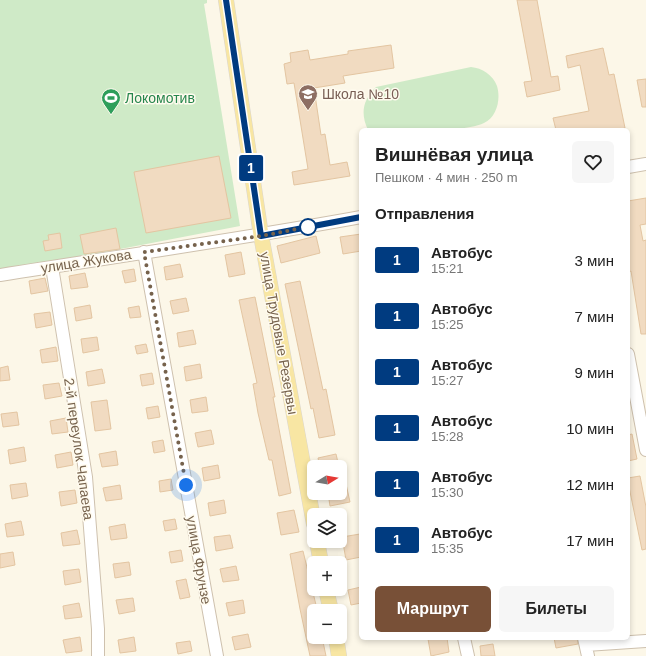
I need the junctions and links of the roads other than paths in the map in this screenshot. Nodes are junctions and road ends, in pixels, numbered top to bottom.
1 (226, 0) edge
2 (646, 164) edge
3 (630, 167) edge
4 (359, 217) edge
5 (261, 236) junction
6 (144, 252) junction
7 (52, 267) junction
8 (0, 275) edge
9 (630, 365) edge
10 (646, 450) edge
11 (311, 508) edge
12 (464, 640) edge
13 (646, 641) edge
14 (337, 644) edge
15 (586, 646) edge
16 (98, 656) edge
17 (216, 656) edge
18 (339, 656) edge
19 (468, 656) edge

1 - 5 main road, улица Трудовые Резервы
2 - 3 street
4 - 5 street, улица Жукова
5 - 6 street, улица Жукова
5 - 11 main road, улица Трудовые Резервы
6 - 7 street, улица Жукова
6 - 17 street, улица Фрунзе
7 - 8 street, улица Жукова
7 - 16 street, 2-й переулок Чапаева
9 - 10 street
12 - 19 street
13 - 15 street
14 - 18 main road

